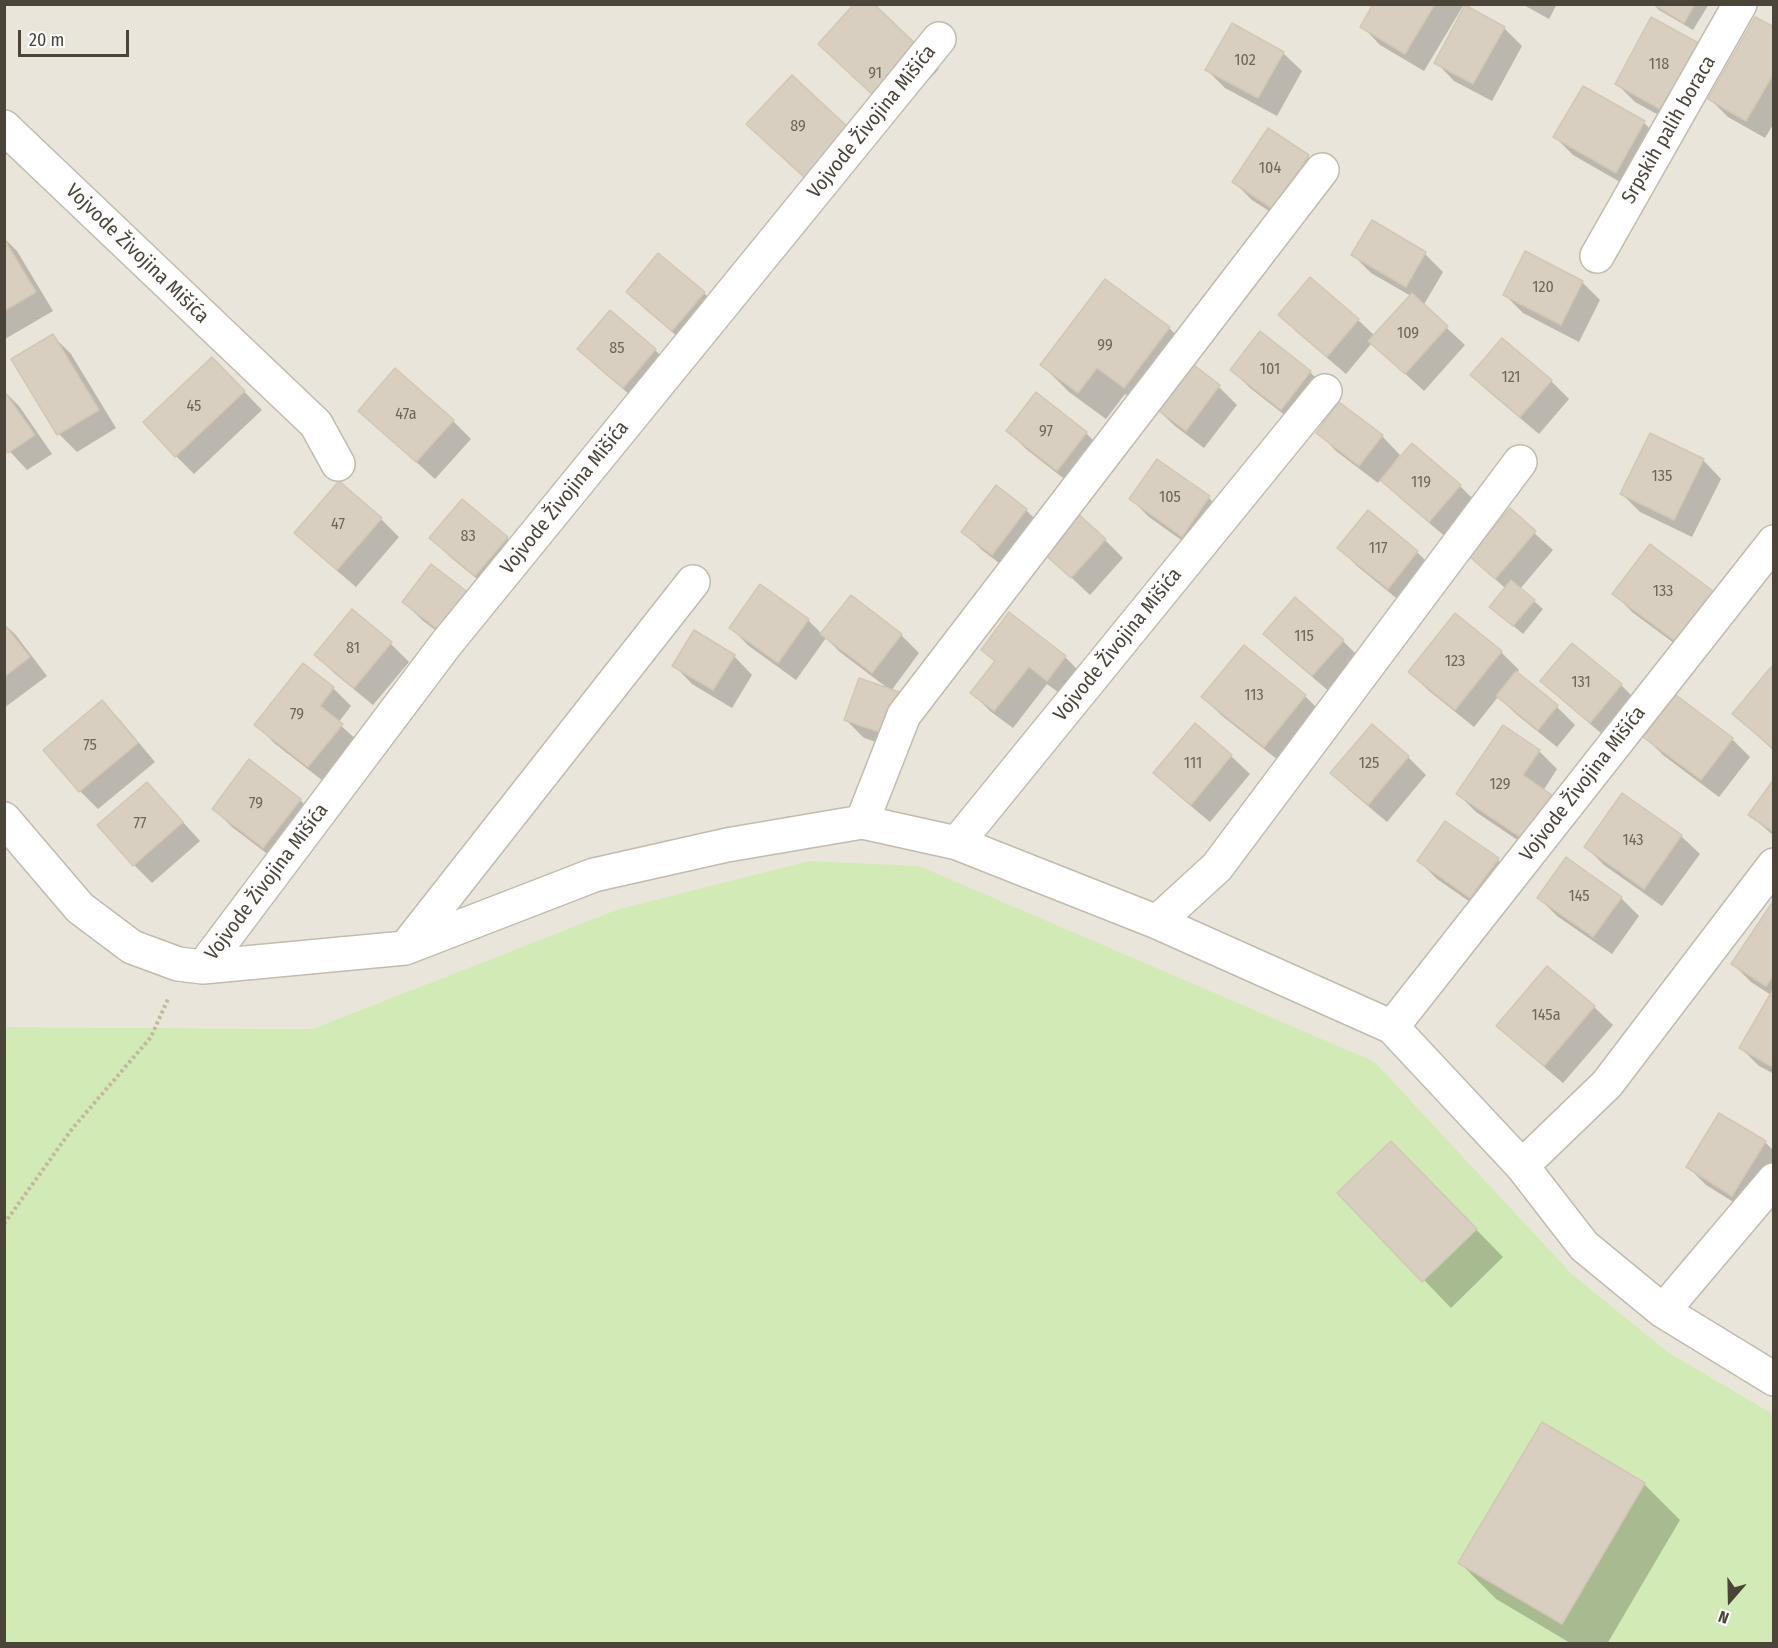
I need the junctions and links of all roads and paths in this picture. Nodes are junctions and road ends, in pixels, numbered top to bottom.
1 (1740, 4) edge
2 (939, 39) dead end
3 (4, 127) edge
4 (1322, 170) dead end
5 (1597, 256) dead end
6 (1325, 391) dead end
7 (1520, 462) dead end
8 (338, 464) dead end
9 (1773, 542) edge
10 (693, 582) dead end
11 (4, 819) edge
12 (862, 822) junction
13 (957, 843) junction
14 (1773, 865) edge
15 (1157, 922) junction
16 (405, 948) junction
17 (191, 965) junction
18 (1392, 1027) junction
19 (1522, 1166) junction
20 (1773, 1180) edge
21 (4, 1224) edge
22 (1663, 1311) junction
23 (1773, 1379) edge

1 - 5 street, Srpskih palih boraca
2 - 17 street, Vojvode Živojina Mišića
3 - 8 street, Vojvode Živojina Mišića
4 - 12 street
6 - 13 street, Vojvode Živojina Mišića
7 - 15 street
9 - 18 street, Vojvode Živojina Mišića
10 - 16 street
11 - 17 street, Vojvode Živojina Mišića
12 - 13 street, Vojvode Živojina Mišića
12 - 16 street, Vojvode Živojina Mišića
13 - 15 street, Vojvode Živojina Mišića
14 - 19 street
15 - 18 street, Vojvode Živojina Mišića
16 - 17 street, Vojvode Živojina Mišića
17 - 21 path
18 - 19 street, Vojvode Živojina Mišića
19 - 22 street, Vojvode Živojina Mišića
20 - 22 street
22 - 23 street, Vojvode Živojina Mišića

